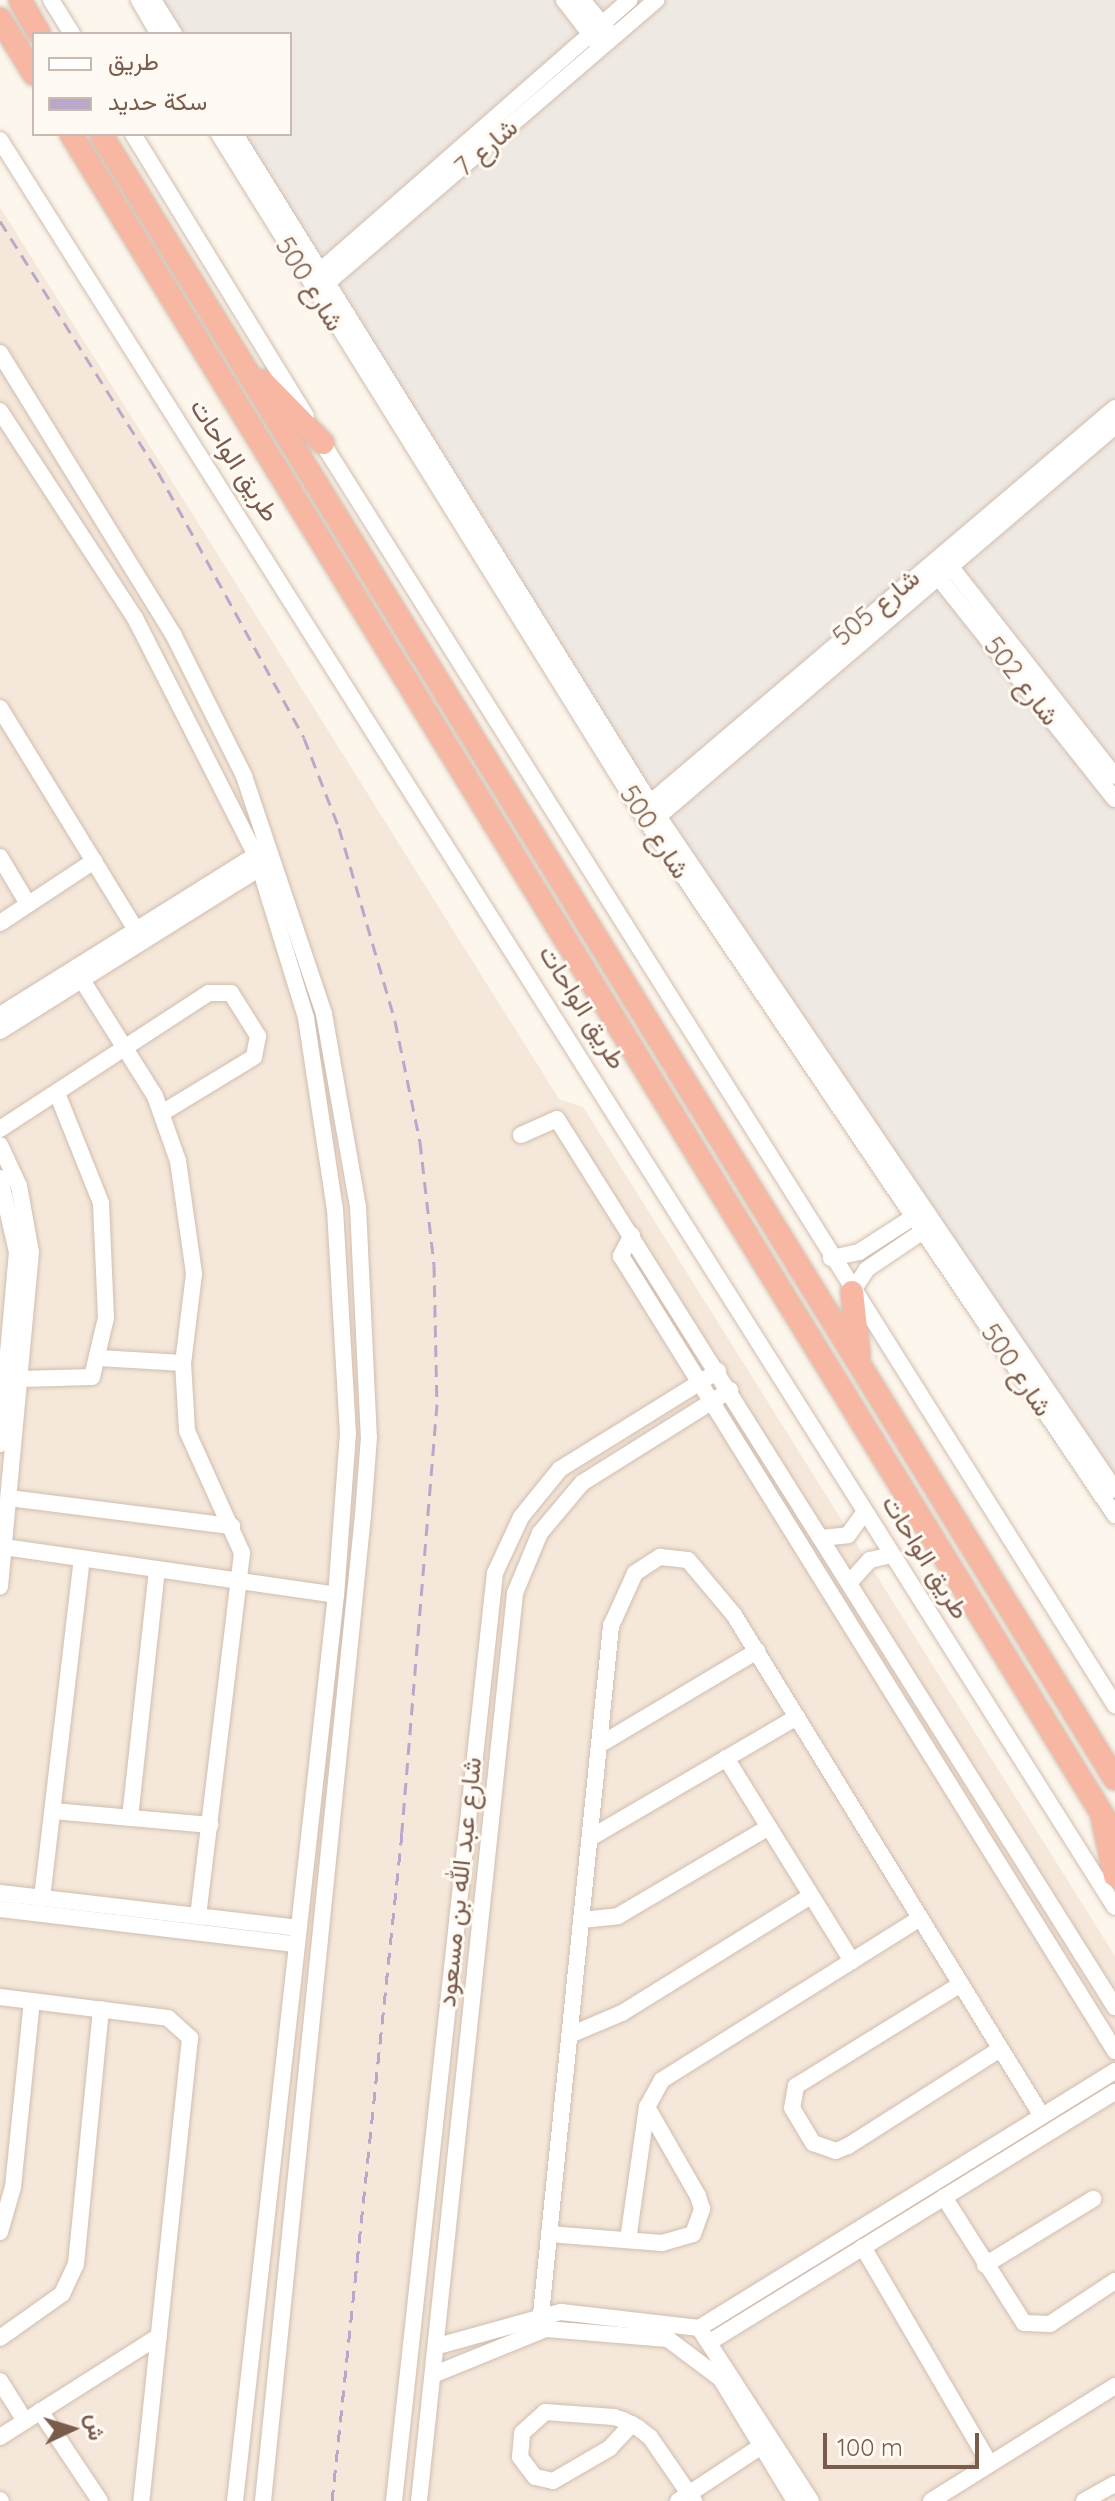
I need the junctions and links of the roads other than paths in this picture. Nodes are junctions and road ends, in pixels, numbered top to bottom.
1 (20, 0) edge
2 (51, 0) edge
3 (139, 0) edge
4 (153, 0) edge
5 (564, 0) edge
6 (582, 0) edge
7 (630, 0) edge
8 (656, 0) edge
9 (0, 19) edge
10 (596, 29) junction
11 (39, 32) edge
12 (71, 32) edge
13 (158, 32) edge
14 (173, 32) edge
15 (607, 42) junction
16 (32, 71) edge
17 (72, 136) edge
18 (102, 136) edge
19 (134, 136) edge
20 (220, 136) edge
21 (236, 136) edge
22 (0, 140) edge
23 (266, 199) junction
24 (317, 283) junction
25 (0, 353) edge
26 (235, 354) junction
27 (1115, 408) edge
28 (0, 411) edge
29 (1115, 426) edge
30 (51, 435) junction
31 (323, 443) junction
32 (31, 448) junction
33 (938, 565) junction
34 (0, 708) edge
35 (1115, 776) edge
36 (1115, 799) edge
37 (649, 814) junction
38 (0, 857) edge
39 (94, 861) junction
40 (258, 861) junction
41 (28, 904) junction
42 (0, 923) edge
43 (136, 930) junction
44 (82, 980) junction
45 (0, 1015) edge
46 (0, 1031) edge
47 (125, 1048) junction
48 (57, 1093) junction
49 (162, 1113) junction
50 (0, 1129) edge
51 (521, 1135) dead end
52 (0, 1145) edge
53 (0, 1178) edge
54 (925, 1220) junction
55 (632, 1235) junction
56 (831, 1258) junction
57 (852, 1292) junction
58 (99, 1358) junction
59 (183, 1363) junction
60 (860, 1363) junction
61 (718, 1371) junction
62 (21, 1379) junction
63 (701, 1381) junction
64 (730, 1390) junction
65 (713, 1401) junction
66 (1054, 1413) junction
67 (1, 1427) edge
68 (1115, 1490) edge
69 (9, 1498) junction
70 (342, 1513) junction
71 (864, 1513) junction
72 (363, 1515) junction
73 (1115, 1515) edge
74 (232, 1526) junction
75 (821, 1538) junction
76 (4, 1547) junction
77 (891, 1555) junction
78 (82, 1558) junction
79 (157, 1569) junction
80 (242, 1581) junction
81 (850, 1582) junction
82 (0, 1587) edge
83 (336, 1595) junction
84 (757, 1651) junction
85 (1115, 1705) edge
86 (797, 1717) junction
87 (601, 1744) junction
88 (726, 1758) junction
89 (1113, 1770) edge
90 (53, 1811) junction
91 (1101, 1812) junction
92 (130, 1818) junction
93 (210, 1825) junction
94 (769, 1827) junction
95 (1115, 1835) edge
96 (590, 1838) junction
97 (1115, 1876) edge
98 (0, 1893) edge
99 (811, 1896) junction
100 (42, 1898) junction
101 (1115, 1907) edge
102 (0, 1909) edge
103 (198, 1916) junction
104 (920, 1918) junction
105 (582, 1920) junction
106 (296, 1936) junction
107 (852, 1961) junction
108 (961, 1984) junction
109 (0, 1997) edge
110 (32, 2001) junction
111 (1112, 2003) edge
112 (445, 2005) junction
113 (470, 2008) junction
114 (101, 2009) junction
115 (1090, 2010) junction
116 (570, 2035) junction
117 (1000, 2049) junction
118 (1115, 2051) edge
119 (1115, 2071) edge
120 (1115, 2092) edge
121 (647, 2107) junction
122 (1042, 2116) junction
123 (271, 2170) junction
124 (296, 2172) junction
125 (944, 2197) junction
126 (1093, 2199) dead end
127 (0, 2232) edge
128 (549, 2234) junction
129 (628, 2240) junction
130 (863, 2247) junction
131 (985, 2265) junction
132 (1115, 2281) edge
133 (541, 2314) junction
134 (618, 2325) junction
135 (699, 2328) junction
136 (159, 2336) junction
137 (0, 2338) edge
138 (713, 2340) junction
139 (438, 2346) junction
140 (435, 2374) junction
141 (0, 2381) edge
142 (1115, 2386) edge
143 (40, 2411) junction
144 (25, 2421) junction
145 (632, 2424) junction
146 (0, 2437) edge
147 (768, 2442) junction
148 (990, 2464) junction
149 (1115, 2484) edge
150 (687, 2499) edge
151 (100, 2501) edge
152 (141, 2501) edge
153 (235, 2501) edge
154 (263, 2501) edge
155 (394, 2501) edge
156 (419, 2501) edge
157 (795, 2501) edge
158 (811, 2501) edge
159 (931, 2501) edge
160 (1084, 2501) edge

1 - 11 highway
2 - 12 street
3 - 13 street
4 - 14 street
5 - 10 street
6 - 10 street
7 - 10 street, شارع 7
8 - 15 street, شارع 7
9 - 16 highway
10 - 15 street
10 - 24 street, شارع 7
15 - 24 street, شارع 7
17 - 91 highway, طريق الواحات
18 - 26 highway, طريق الواحات
19 - 31 street
20 - 23 street, شارع 500
21 - 23 street, شارع 500
22 - 71 street, طريق الواحات
23 - 24 street, شارع 500
24 - 37 street, شارع 500
25 - 30 street
26 - 31 highway
26 - 60 highway, طريق الواحات
27 - 33 street, شارع 505
28 - 32 street
29 - 33 street, شارع 505
30 - 32 street
30 - 72 street
31 - 56 street
32 - 40 street
33 - 35 street, شارع 502
33 - 36 street, شارع 502
33 - 37 street, شارع 505
34 - 39 street
37 - 54 street, شارع 500
38 - 41 street
39 - 41 street
39 - 43 street
40 - 43 street
40 - 44 street
40 - 70 street
41 - 42 street
43 - 45 street
44 - 46 street
44 - 47 street
47 - 48 street
47 - 49 street
47 - 49 street
48 - 50 street
48 - 58 street
49 - 59 street
51 - 55 street
52 - 62 street
53 - 67 street
54 - 56 street
54 - 57 street
54 - 66 street, شارع 500
55 - 61 street
55 - 63 street
56 - 57 street
57 - 60 highway
57 - 85 street
58 - 59 street
58 - 62 street
59 - 74 street
60 - 89 highway, طريق الواحات
61 - 63 street, شارع عبد الله بن مسعود
61 - 64 street
62 - 69 street
63 - 65 street
63 - 112 street, شارع عبد الله بن مسعود
64 - 65 street, شارع عبد الله بن مسعود
64 - 75 street
65 - 113 street, شارع عبد الله بن مسعود
65 - 115 street
66 - 68 street, شارع 500
66 - 73 street, شارع 500
69 - 74 street
69 - 76 street
70 - 72 street
70 - 83 street
71 - 75 street
71 - 77 street, طريق الواحات
72 - 124 street
74 - 80 street
75 - 81 street
76 - 78 street
76 - 82 street
77 - 81 street
77 - 101 street, طريق الواحات
78 - 79 street
78 - 90 street
79 - 80 street
79 - 92 street
80 - 83 street
80 - 93 street
81 - 111 street
83 - 106 street
84 - 86 street
84 - 87 street
84 - 87 street
86 - 88 street
86 - 104 street
87 - 96 street
88 - 94 street
88 - 96 street
90 - 92 street
90 - 100 street
91 - 95 highway, طريق الواحات
91 - 97 highway
92 - 93 street
93 - 103 street
94 - 99 street
94 - 105 street
96 - 105 street
98 - 100 street
99 - 107 street
99 - 116 street
100 - 103 street
102 - 106 street
103 - 106 street
104 - 107 street
104 - 108 street
105 - 116 street
106 - 123 street
107 - 121 street
108 - 117 street
108 - 117 street
109 - 110 street
110 - 114 street
110 - 127 street
111 - 115 street
112 - 113 street
112 - 155 street, شارع عبد الله بن مسعود
113 - 139 street, شارع عبد الله بن مسعود
114 - 136 street
114 - 137 street
115 - 118 street
116 - 128 street
117 - 122 street
119 - 122 street
120 - 125 street
121 - 129 street
121 - 129 street
122 - 135 street
123 - 124 street
123 - 153 street
124 - 154 street
125 - 130 street
125 - 131 street
126 - 131 street
128 - 129 street
128 - 133 street
130 - 138 street
130 - 148 street
131 - 132 street
133 - 134 street
133 - 139 street
134 - 135 street
134 - 140 street
134 - 147 street
135 - 138 street
136 - 143 street
136 - 152 street
138 - 147 street
139 - 140 street, شارع عبد الله بن مسعود
140 - 156 street, شارع عبد الله بن مسعود
141 - 144 street
142 - 148 street
143 - 144 street
143 - 151 street
144 - 146 street
145 - 145 street
145 - 150 street
147 - 150 street
147 - 157 street
147 - 158 street
148 - 159 street
149 - 160 street

